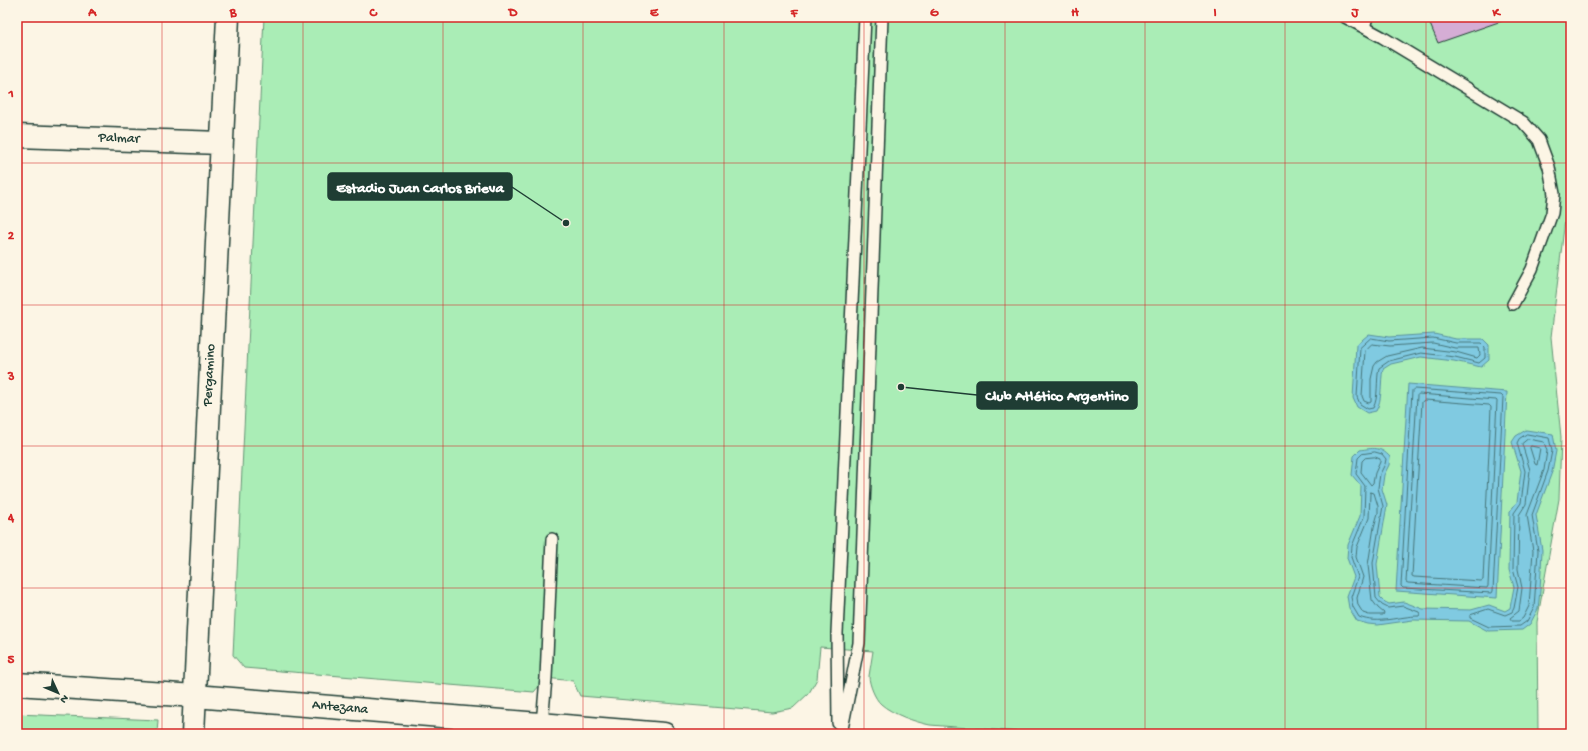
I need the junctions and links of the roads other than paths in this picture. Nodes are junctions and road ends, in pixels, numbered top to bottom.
1 (228, 17) edge
2 (864, 17) edge
3 (882, 17) edge
4 (1345, 17) edge
5 (1365, 22) edge
6 (17, 136) edge
7 (221, 143) junction
8 (1513, 304) dead end
9 (552, 539) dead end
10 (17, 684) edge
11 (195, 696) junction
12 (542, 724) junction
13 (193, 734) edge
14 (664, 734) edge
15 (840, 734) edge

1 - 7 street, Pergamino
2 - 15 lane
3 - 15 lane
4 - 5 lane
5 - 8 lane
6 - 7 street, Palmar
7 - 11 street, Pergamino
9 - 12 lane
10 - 11 street, Antezana
11 - 12 street, Antezana
11 - 13 street, Pergamino
12 - 14 street, Antezana

